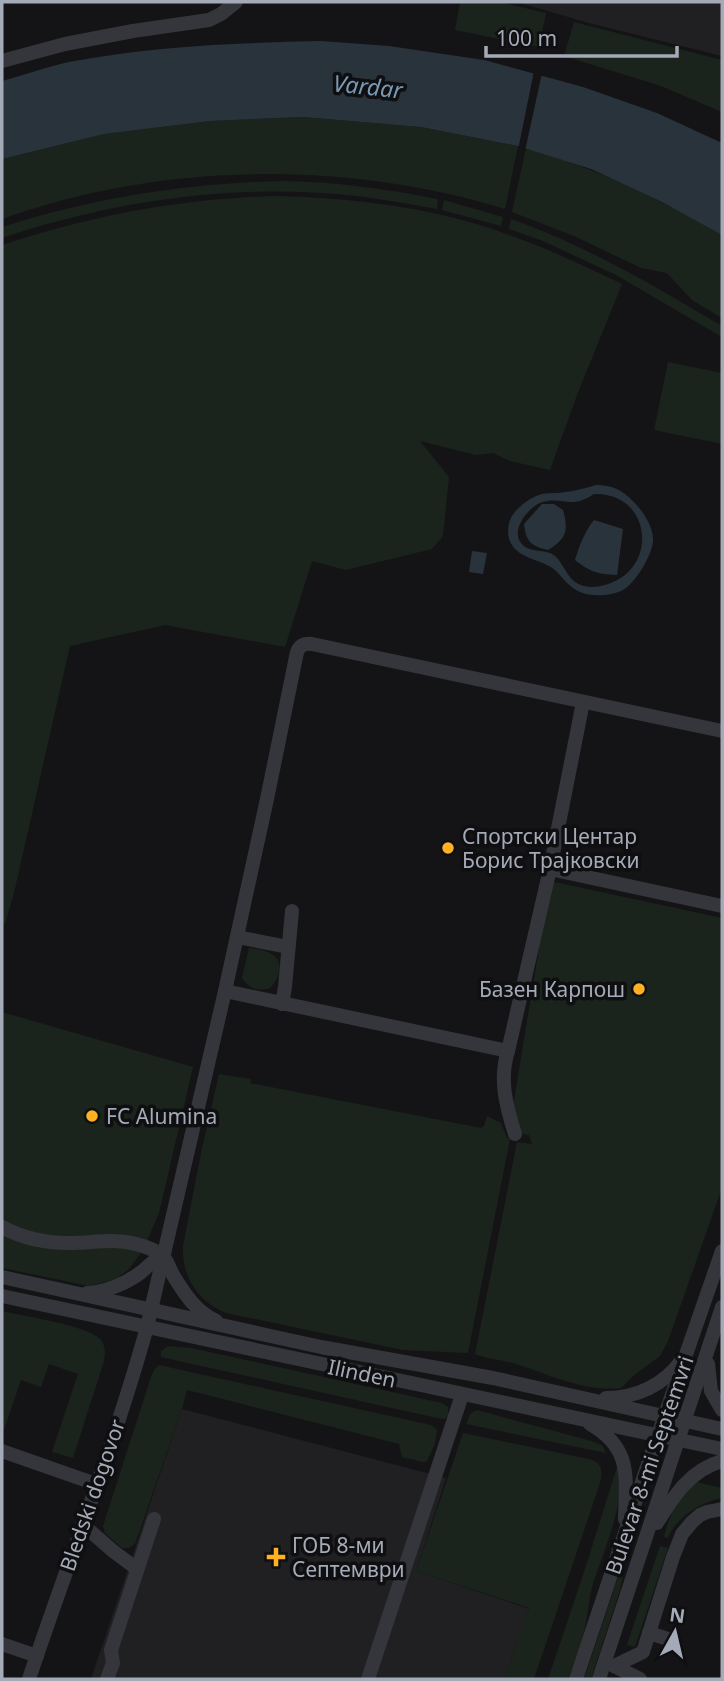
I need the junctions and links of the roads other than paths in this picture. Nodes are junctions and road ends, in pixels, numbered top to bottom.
1 (236, 2) edge
2 (2, 61) edge
3 (583, 702) junction
4 (722, 731) edge
5 (550, 869) junction
6 (722, 906) edge
7 (292, 911) dead end
8 (237, 937) junction
9 (288, 947) junction
10 (225, 991) junction
11 (282, 1004) junction
12 (508, 1051) junction
13 (515, 1134) dead end
14 (2, 1227) edge
15 (722, 1251) edge
16 (163, 1256) junction
17 (2, 1277) edge
18 (77, 1294) junction
19 (2, 1296) edge
20 (722, 1307) edge
21 (151, 1310) junction
22 (147, 1327) junction
23 (226, 1327) junction
24 (689, 1347) junction
25 (708, 1352) junction
26 (462, 1395) junction
27 (583, 1398) junction
28 (722, 1410) edge
29 (665, 1416) junction
30 (579, 1419) junction
31 (685, 1421) junction
32 (722, 1429) edge
33 (658, 1436) junction
34 (679, 1440) junction
35 (722, 1449) edge
36 (2, 1451) edge
37 (722, 1461) edge
38 (96, 1484) junction
39 (718, 1510) edge
40 (154, 1519) dead end
41 (82, 1524) junction
42 (624, 1534) junction
43 (645, 1542) junction
44 (137, 1569) junction
45 (616, 1627) junction
46 (649, 1636) junction
47 (667, 1642) dead end
48 (2, 1644) edge
49 (37, 1656) junction
50 (613, 1673) edge
51 (29, 1679) edge
52 (107, 1679) edge
53 (368, 1679) edge
54 (576, 1679) edge
55 (599, 1679) edge
56 (640, 1679) edge

1 - 2 street
3 - 4 street
3 - 5 street
3 - 8 street, Bledski dogovor
5 - 6 street
5 - 12 street
7 - 9 street
8 - 9 street
8 - 10 street, Bledski dogovor
9 - 11 street
10 - 11 street
10 - 16 street, Bledski dogovor
11 - 12 street
12 - 13 street
14 - 16 street
15 - 24 street, Bulevar 8-mi Septemvri
16 - 18 street
16 - 21 street, Bledski dogovor
16 - 23 street
17 - 18 street, Ilinden
18 - 21 street, Ilinden
19 - 22 street, Ilinden
20 - 25 street, Bulevar 8-mi Septemvri
21 - 22 street, Bledski dogovor
21 - 23 street, Ilinden
22 - 26 street, Ilinden
22 - 38 street, Bledski dogovor
23 - 27 street, Ilinden
24 - 27 street
24 - 29 street, Bulevar 8-mi Septemvri
25 - 28 street
25 - 31 street, Bulevar 8-mi Septemvri
26 - 30 street, Ilinden
26 - 53 street
27 - 29 street, Ilinden
29 - 31 street, Ilinden
29 - 33 street, Bulevar 8-mi Septemvri
30 - 33 street, Ilinden
30 - 42 street
31 - 32 street, Ilinden
31 - 34 street, Bulevar 8-mi Septemvri
33 - 34 street, Ilinden
33 - 42 street, Bulevar 8-mi Septemvri
34 - 35 street, Ilinden
34 - 43 street, Bulevar 8-mi Septemvri
36 - 38 street
37 - 43 street
38 - 41 street, Bledski dogovor
39 - 46 street
40 - 44 street
41 - 44 street
41 - 49 street, Bledski dogovor
42 - 54 street, Bulevar 8-mi Septemvri
43 - 45 street, Bulevar 8-mi Septemvri
44 - 52 street
45 - 50 street, Bulevar 8-mi Septemvri
45 - 55 street, Bulevar 8-mi Septemvri
46 - 47 street
46 - 50 street
48 - 49 street
49 - 51 street, Bledski dogovor
50 - 56 street

